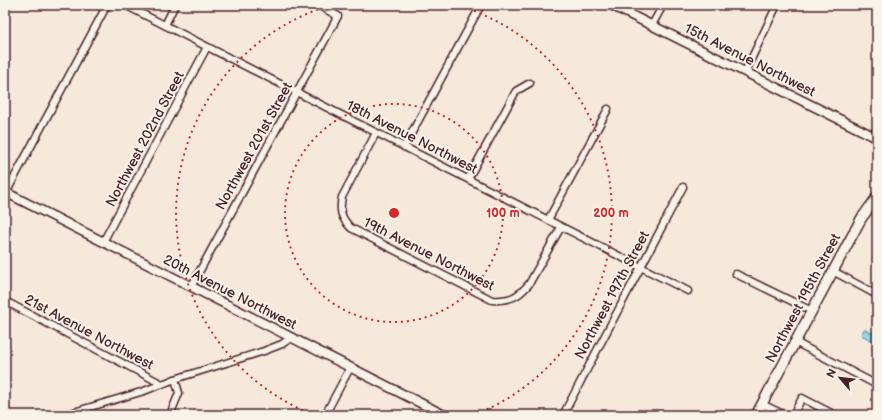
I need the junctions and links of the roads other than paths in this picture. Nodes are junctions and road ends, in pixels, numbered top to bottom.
1 (107, 5) edge
2 (125, 5) edge
3 (175, 5) edge
4 (318, 5) edge
5 (481, 5) edge
6 (611, 5) edge
7 (663, 5) edge
8 (776, 5) edge
9 (164, 25) junction
10 (652, 25) junction
11 (207, 47) junction
12 (745, 72) junction
13 (530, 83) dead end
14 (296, 92) junction
15 (608, 109) dead end
16 (376, 133) junction
17 (877, 138) edge
18 (404, 147) junction
19 (468, 179) junction
20 (682, 187) dead end
21 (6, 192) edge
22 (877, 197) edge
23 (548, 220) junction
24 (561, 227) junction
25 (103, 242) junction
26 (640, 267) junction
27 (833, 271) junction
28 (736, 274) dead end
29 (191, 287) junction
30 (688, 291) dead end
31 (877, 295) edge
32 (5, 301) edge
33 (812, 311) junction
34 (291, 338) junction
35 (795, 342) junction
36 (350, 368) junction
37 (175, 379) junction
38 (162, 384) junction
39 (877, 385) edge
40 (762, 404) junction
41 (64, 415) edge
42 (170, 415) edge
43 (325, 415) edge
44 (444, 415) edge
45 (563, 415) edge
46 (756, 415) edge
47 (784, 415) edge
48 (793, 415) edge
49 (835, 415) edge

1 - 21 street
2 - 9 street, 18th Avenue Northwest
3 - 9 street
4 - 14 street, Northwest 201st Street
5 - 18 street
6 - 10 street, 15th Avenue Northwest
7 - 10 street
8 - 12 street
9 - 11 street, 18th Avenue Northwest
10 - 12 street, 15th Avenue Northwest
11 - 14 street, 18th Avenue Northwest
11 - 25 street, Northwest 202nd Street
12 - 17 street, 15th Avenue Northwest
13 - 19 street
14 - 16 street, 18th Avenue Northwest
14 - 29 street, Northwest 201st Street
15 - 23 street
16 - 18 street, 18th Avenue Northwest
16 - 24 street, 19th Avenue Northwest
18 - 19 street, 18th Avenue Northwest
19 - 23 street, 18th Avenue Northwest
20 - 26 street, Northwest 197th Street
21 - 25 street, 20th Avenue Northwest
22 - 27 main road, Northwest 195th Street
23 - 24 street, 18th Avenue Northwest
24 - 26 street, 18th Avenue Northwest
25 - 29 street, 20th Avenue Northwest
26 - 30 street, 18th Avenue Northwest
26 - 45 street, Northwest 197th Street
27 - 31 street
27 - 33 main road, Northwest 195th Street
28 - 33 street
29 - 34 street, 20th Avenue Northwest
32 - 38 street, 21st Avenue Northwest
33 - 35 main road, Northwest 195th Street
34 - 36 street, 20th Avenue Northwest
34 - 37 street
35 - 39 street
35 - 40 main road, Northwest 195th Street
36 - 43 street
36 - 44 street, 20th Avenue Northwest
37 - 38 street
37 - 42 street
38 - 41 street
40 - 46 main road, Northwest 195th Street
40 - 47 street
48 - 49 street

